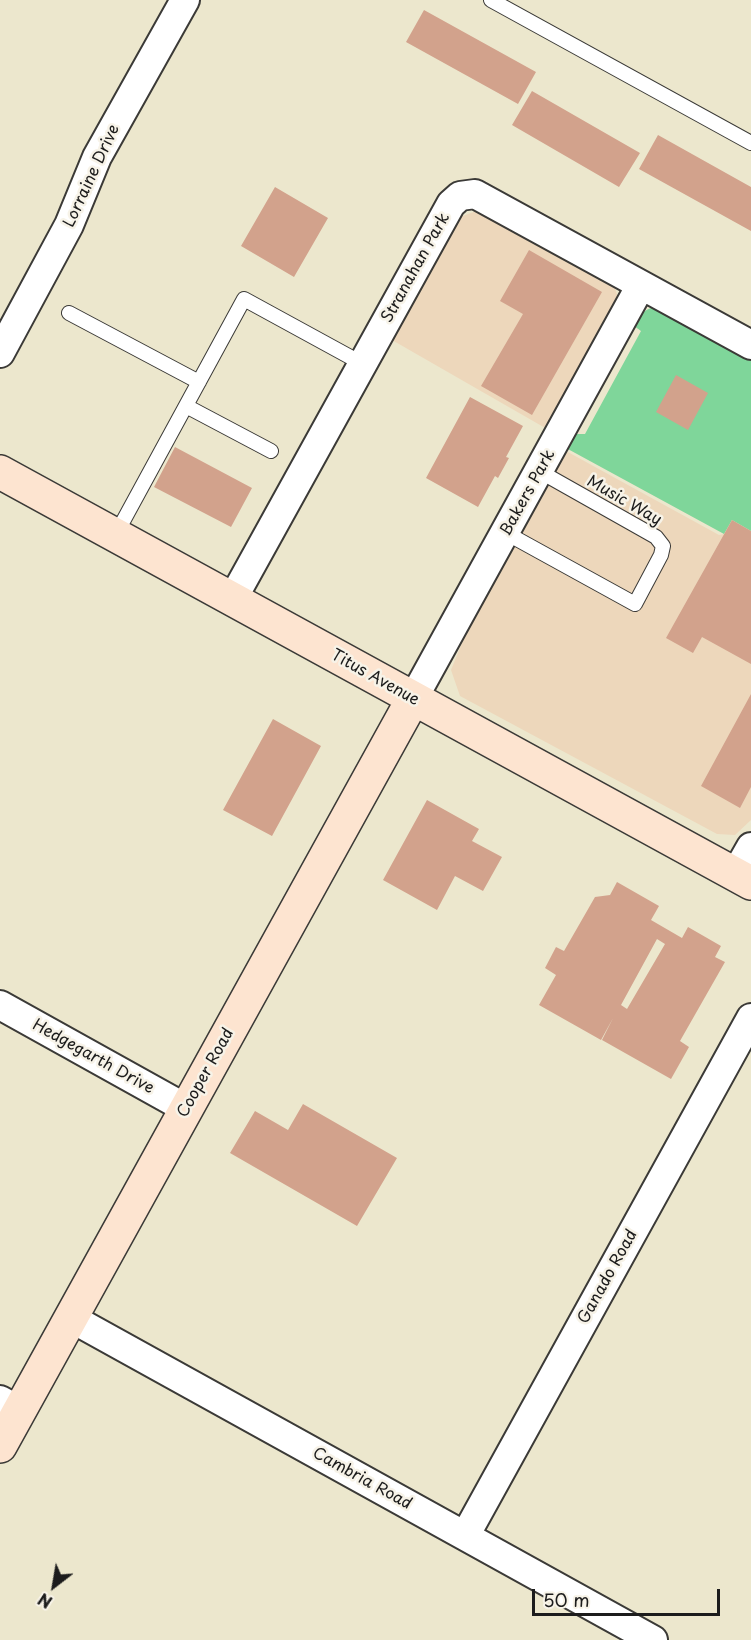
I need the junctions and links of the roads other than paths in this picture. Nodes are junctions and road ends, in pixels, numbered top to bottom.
1 (185, 0) edge
2 (491, 0) edge
3 (751, 143) edge
4 (641, 285) junction
5 (69, 313) dead end
6 (751, 345) edge
7 (0, 353) edge
8 (363, 364) junction
9 (199, 382) junction
10 (186, 406) junction
11 (271, 451) dead end
12 (539, 471) junction
13 (0, 472) edge
14 (506, 533) junction
15 (115, 536) junction
16 (232, 600) junction
17 (413, 699) junction
18 (751, 847) edge
19 (743, 879) edge
20 (0, 1005) edge
21 (751, 1018) edge
22 (187, 1108) junction
23 (71, 1318) junction
24 (10, 1405) edge
25 (0, 1446) edge
26 (465, 1536) junction
27 (653, 1640) edge

1 - 7 street, Lorraine Drive
2 - 3 lane
4 - 6 street, Stranahan Park
4 - 8 street, Stranahan Park
4 - 12 street, Bakers Park
5 - 9 lane
8 - 9 lane
8 - 16 street, Stranahan Park
9 - 10 lane
10 - 11 lane
10 - 15 lane
12 - 14 street, Bakers Park
12 - 14 lane, Music Way
13 - 15 street, Titus Avenue
14 - 17 street, Bakers Park
15 - 16 street, Titus Avenue
16 - 17 street, Titus Avenue
17 - 19 street, Titus Avenue
17 - 22 street, Cooper Road
18 - 19 street
20 - 22 street, Hedgegarth Drive
21 - 26 street, Ganado Road
22 - 23 street, Cooper Road
23 - 24 street, Cooper Road
23 - 26 street, Cambria Road
24 - 25 street, Cooper Road
26 - 27 street, Cambria Road

